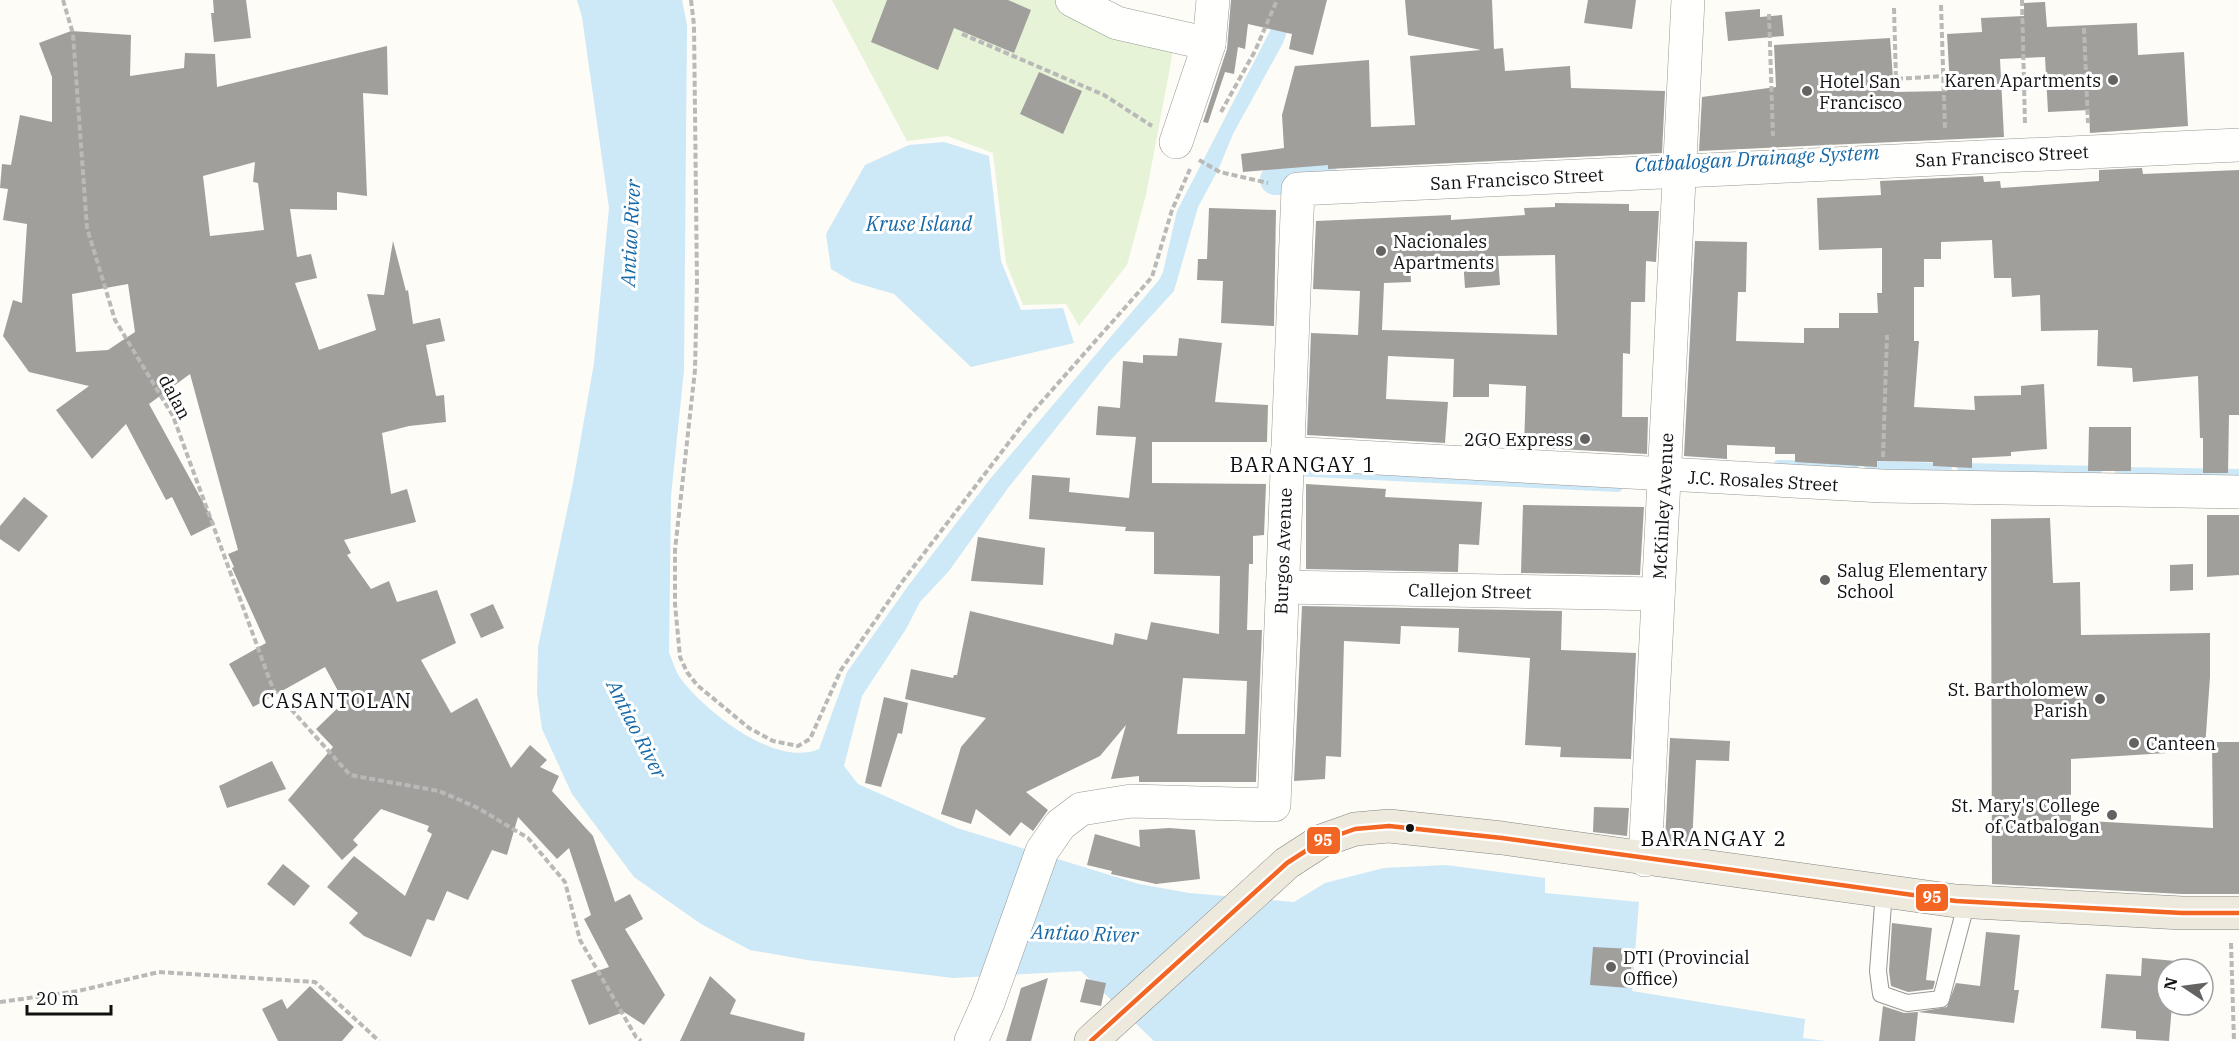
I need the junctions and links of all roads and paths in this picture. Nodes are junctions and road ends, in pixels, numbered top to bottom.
1 (63, 0) edge
2 (691, 0) edge
3 (1072, 0) edge
4 (1213, 0) edge
5 (1276, 0) edge
6 (1688, 0) edge
7 (2022, 0) edge
8 (1941, 5) dead end
9 (1894, 8) dead end
10 (1769, 14) dead end
11 (2084, 27) dead end
12 (962, 34) dead end
13 (1209, 44) junction
14 (1944, 76) junction
15 (1218, 116) dead end
16 (2239, 145) edge
17 (2089, 152) junction
18 (1190, 153) junction
19 (2026, 155) junction
20 (1945, 159) junction
21 (1680, 164) junction
22 (1774, 167) junction
23 (1298, 189) junction
24 (1887, 335) dead end
25 (1287, 453) junction
26 (1665, 476) junction
27 (1882, 486) junction
28 (2239, 492) edge
29 (1282, 587) junction
30 (1658, 594) junction
31 (1645, 860) junction
32 (1884, 891) junction
33 (1967, 902) junction
34 (2235, 913) edge
35 (0, 1002) edge
36 (379, 1041) edge
37 (640, 1041) edge
38 (971, 1041) edge
39 (1091, 1041) edge
40 (2234, 1041) edge

1 - 37 path, dalan
2 - 18 path
3 - 13 street
4 - 13 street
5 - 15 path
6 - 21 street, McKinley Avenue
7 - 19 path
8 - 14 path
9 - 14 path
10 - 22 path
11 - 17 path
12 - 18 path
13 - 18 street
14 - 20 path
16 - 17 street, San Francisco Street
17 - 19 street, San Francisco Street
18 - 23 path
19 - 20 street, San Francisco Street
20 - 22 street, San Francisco Street
21 - 22 street, San Francisco Street
21 - 23 street, San Francisco Street
21 - 26 street, McKinley Avenue
23 - 25 street, Burgos Avenue
24 - 27 path
25 - 26 street, J.C. Rosales Street
25 - 29 street, Burgos Avenue
26 - 27 street, J.C. Rosales Street
26 - 30 street, McKinley Avenue
27 - 28 street, J.C. Rosales Street
29 - 30 street, Callejon Street
29 - 38 street, Burgos Avenue
30 - 31 street, McKinley Avenue
31 - 32 main road
31 - 39 main road
32 - 33 main road
32 - 33 lane
33 - 34 main road
34 - 40 path
35 - 36 path

